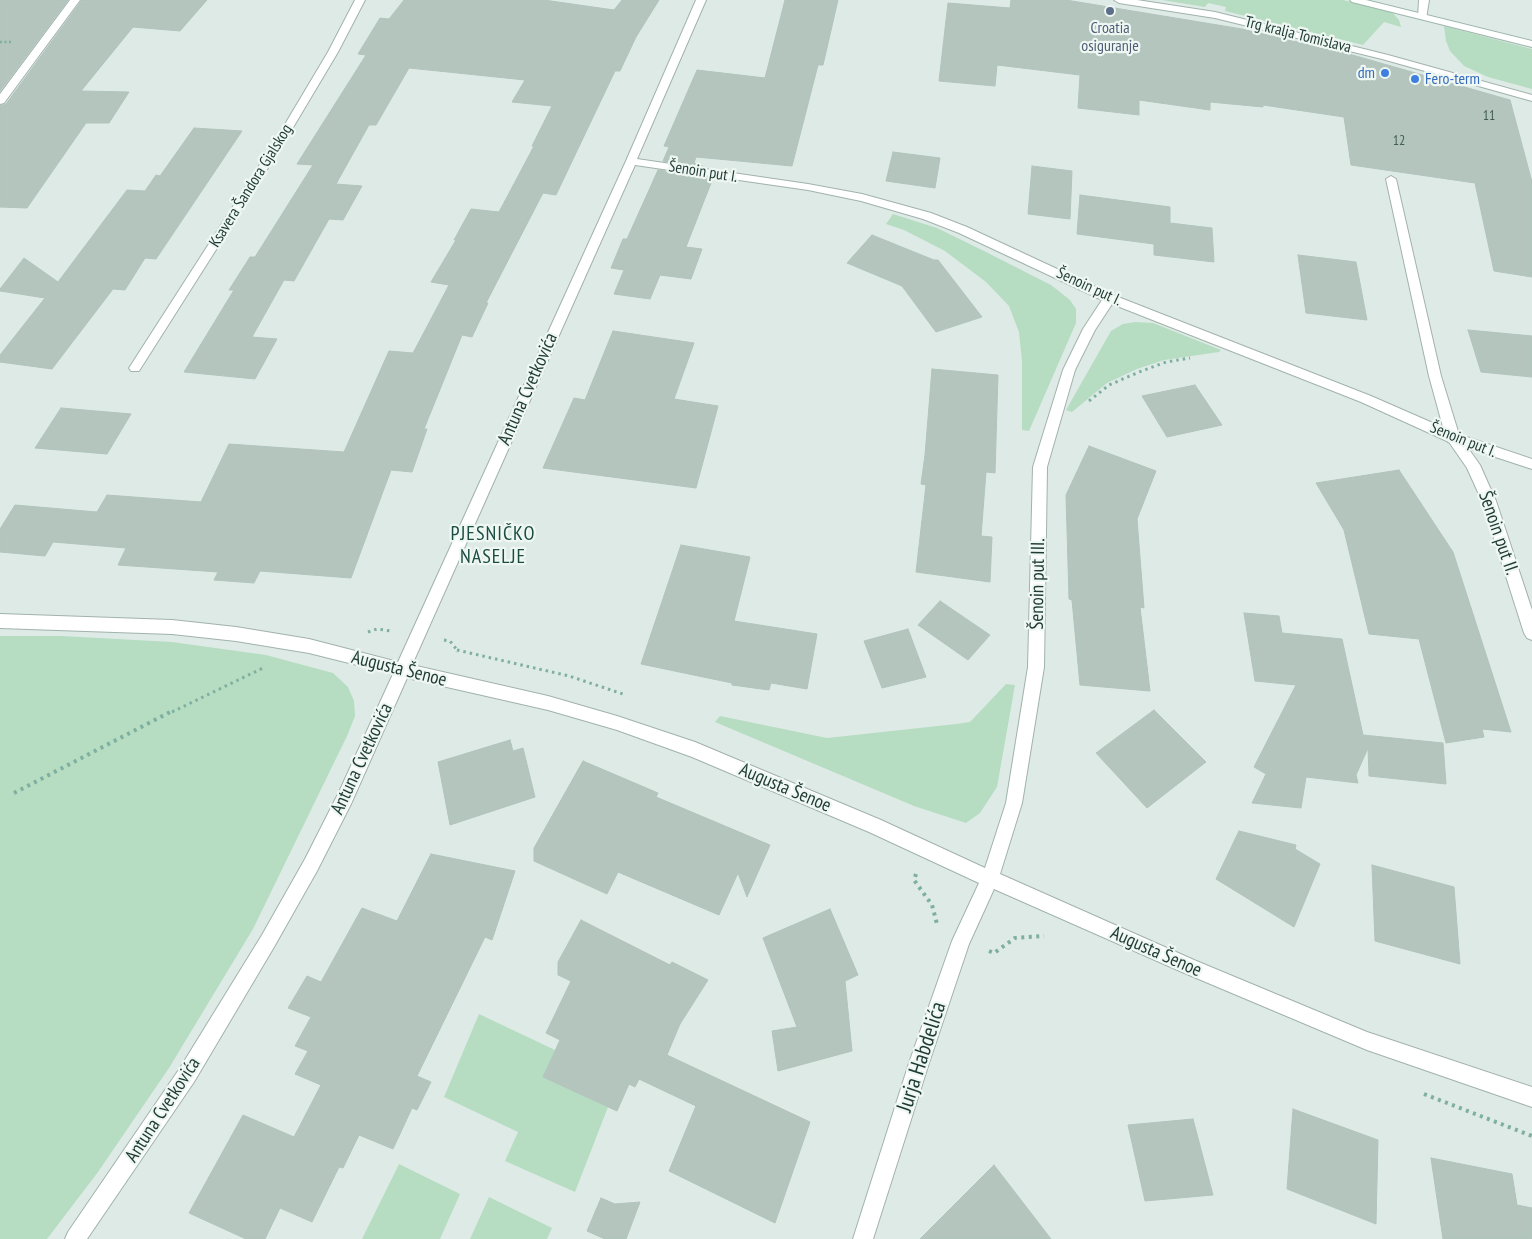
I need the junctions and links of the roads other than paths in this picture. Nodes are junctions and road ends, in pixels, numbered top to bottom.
1 (75, 0) edge
2 (360, 0) edge
3 (701, 0) edge
4 (1119, 0) edge
5 (1355, 0) edge
6 (1424, 0) edge
7 (1153, 3) edge
8 (1423, 17) junction
9 (1532, 44) edge
10 (1532, 98) edge
11 (0, 101) edge
12 (631, 161) junction
13 (1391, 179) dead end
14 (1109, 298) junction
15 (135, 368) dead end
16 (1453, 438) junction
17 (1532, 464) edge
18 (0, 620) edge
19 (1532, 633) edge
20 (402, 670) junction
21 (990, 879) junction
22 (1532, 1097) edge
23 (75, 1239) edge
24 (864, 1239) edge

1 - 11 street
2 - 15 street, Ksavera Šandora Gjalskog
3 - 12 street, Antuna Cvetkovića
4 - 7 street, Trg kralja Tomislava
5 - 8 street
6 - 8 street
7 - 10 street, Trg kralja Tomislava
8 - 9 street
12 - 14 street, Šenoin put I.
12 - 20 street, Antuna Cvetkovića
13 - 16 street
14 - 16 street, Šenoin put I.
14 - 21 street, Šenoin put III.
16 - 17 street, Šenoin put I.
16 - 19 street, Šenoin put II.
18 - 20 street, Augusta Šenoe
20 - 21 street, Augusta Šenoe
20 - 23 street, Antuna Cvetkovića
21 - 22 street, Augusta Šenoe
21 - 24 street, Jurja Habdelića

